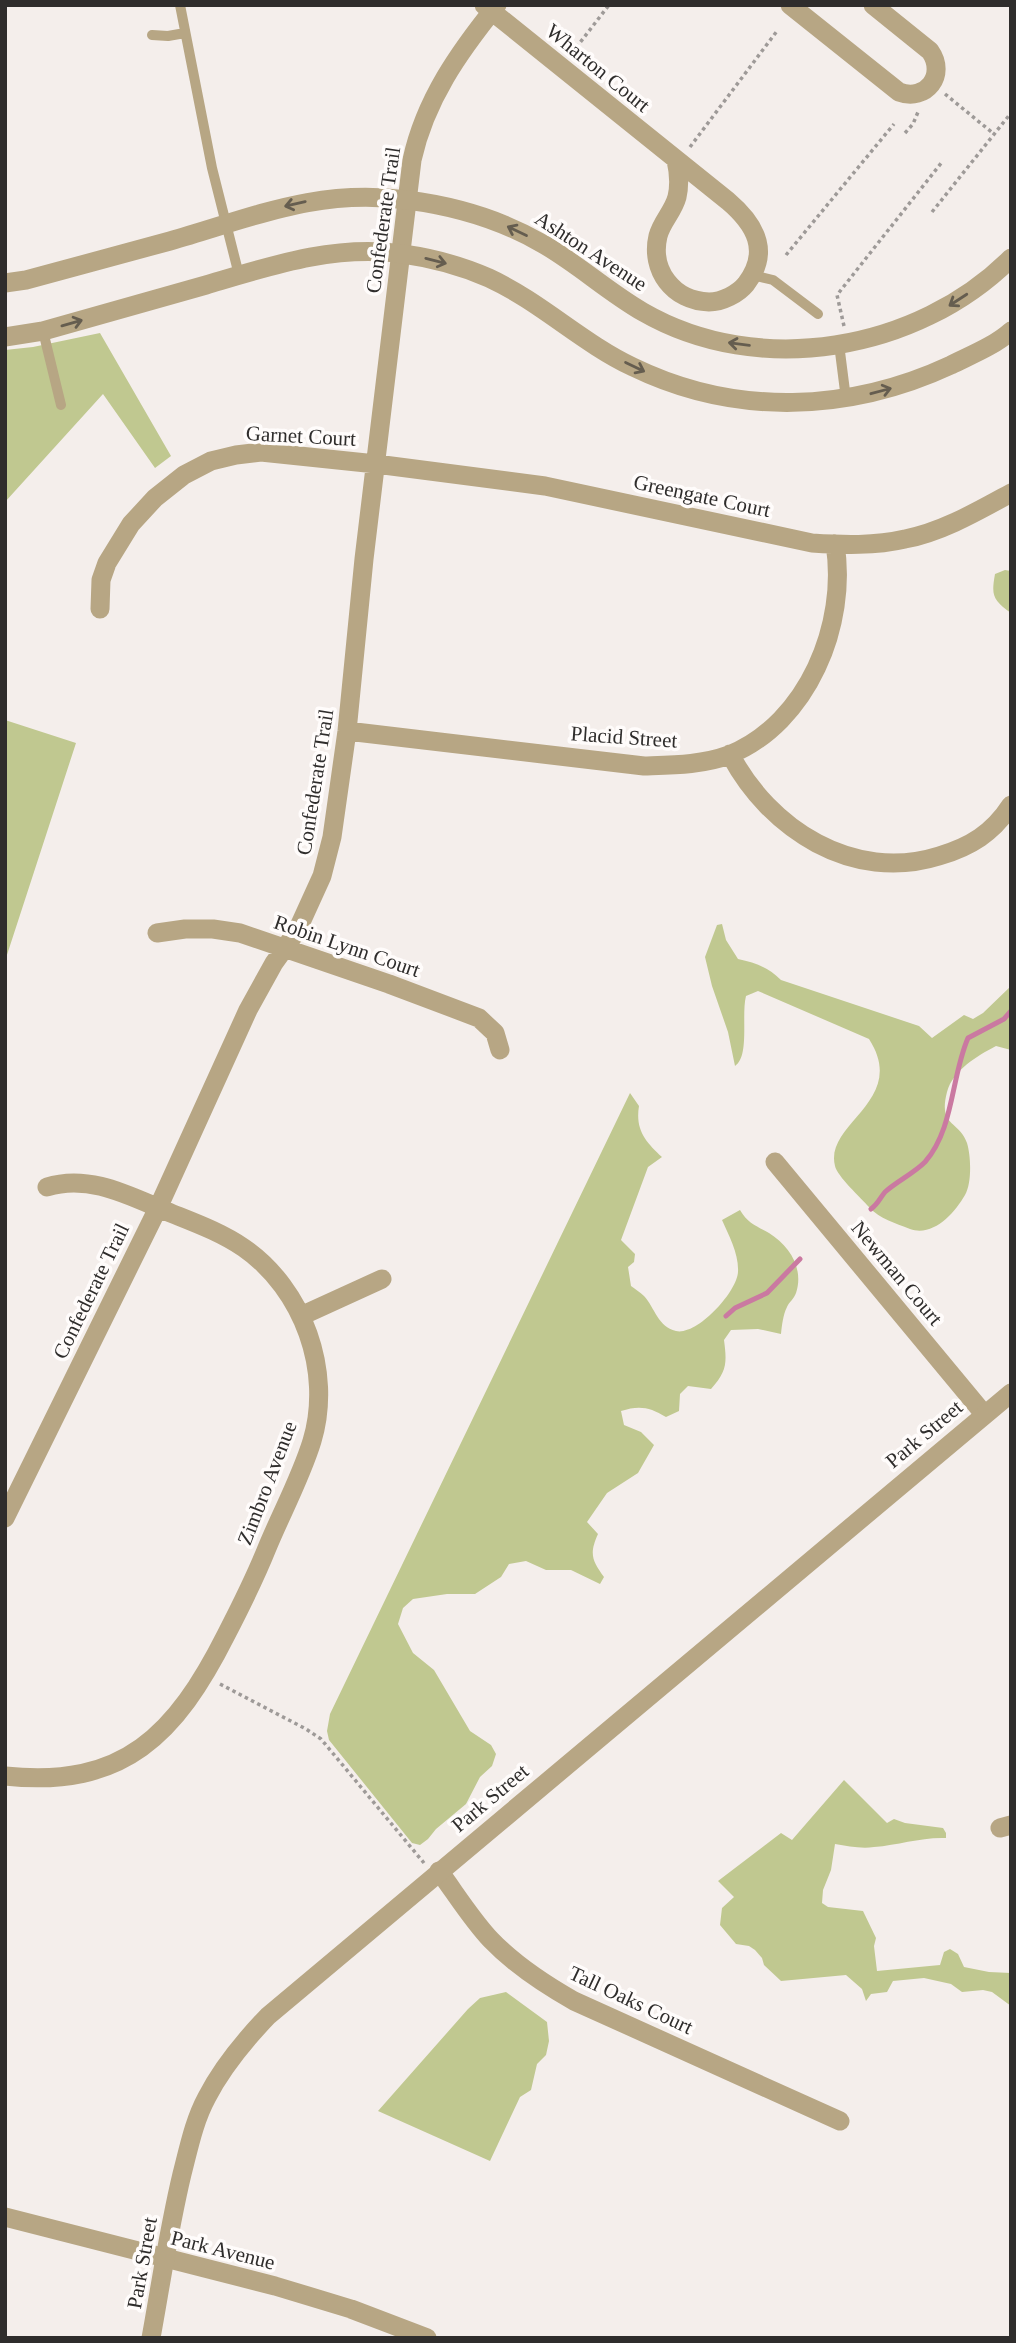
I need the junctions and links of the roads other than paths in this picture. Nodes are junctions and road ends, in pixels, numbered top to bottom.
1 (180, 5) edge
2 (790, 5) edge
3 (873, 5) edge
4 (491, 7) edge
5 (185, 33) junction
6 (152, 35) dead end
7 (678, 161) junction
8 (407, 200) junction
9 (226, 224) junction
10 (400, 254) junction
11 (1011, 258) edge
12 (239, 275) junction
13 (752, 275) junction
14 (5, 283) edge
15 (818, 314) dead end
16 (43, 331) junction
17 (1011, 331) edge
18 (5, 337) edge
19 (843, 344) junction
20 (846, 399) junction
21 (61, 405) dead end
22 (376, 464) junction
23 (1011, 493) edge
24 (835, 544) junction
25 (100, 609) dead end
26 (347, 731) junction
27 (730, 754) junction
28 (1011, 805) edge
29 (157, 933) dead end
30 (286, 948) junction
31 (500, 1049) dead end
32 (775, 1162) dead end
33 (47, 1187) dead end
34 (158, 1208) junction
35 (382, 1279) dead end
36 (301, 1316) junction
37 (1011, 1393) edge
38 (984, 1414) junction
39 (7, 1511) edge
40 (5, 1776) edge
41 (436, 1873) junction
42 (840, 2121) dead end
43 (5, 2217) edge
44 (166, 2259) junction
45 (151, 2338) edge
46 (427, 2338) edge

1 - 5 lane
2 - 3 street
4 - 7 street, Wharton Court
4 - 8 street, Confederate Trail
5 - 6 lane
5 - 9 lane
7 - 13 street, Wharton Court
7 - 13 street
8 -> 9 street, Ashton Avenue
8 - 10 street, Confederate Trail
19 -> 8 street, Ashton Avenue
9 - 12 lane
9 - 14 street, Ashton Avenue
10 - 12 street
10 -> 20 street
10 - 22 street, Confederate Trail
11 -> 19 street, Ashton Avenue
16 -> 12 street
13 - 15 lane
16 - 18 street
16 - 21 lane
20 -> 17 street
19 - 20 lane
22 - 24 street, Greengate Court
22 - 25 street, Garnet Court
22 - 26 street, Confederate Trail
23 - 24 street, Greengate Court
24 - 27 street, Placid Street
26 - 27 street, Placid Street
26 - 30 street, Confederate Trail
27 - 28 street
29 - 30 street, Robin Lynn Court
30 - 31 street, Robin Lynn Court
30 - 34 street, Confederate Trail
32 - 38 street, Newman Court
33 - 34 street, Zimbro Avenue
34 - 36 street, Zimbro Avenue
34 - 39 street, Confederate Trail
35 - 36 street
36 - 40 street, Zimbro Avenue
37 - 38 street, Park Street
38 - 41 street, Park Street
41 - 42 street, Tall Oaks Court
41 - 44 street, Park Street
43 - 44 street, Park Avenue
44 - 45 street, Park Street
44 - 46 street, Park Avenue

